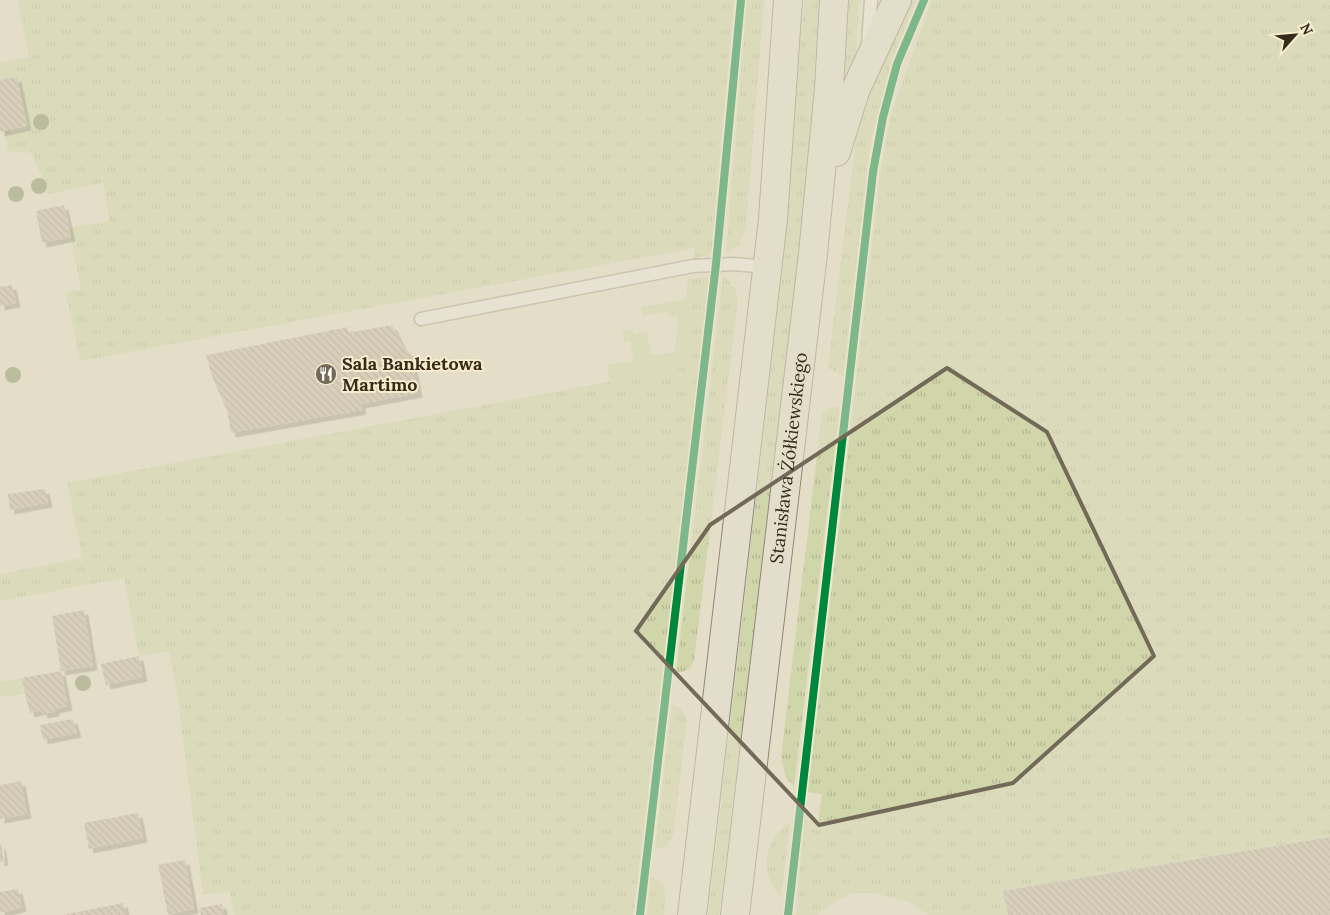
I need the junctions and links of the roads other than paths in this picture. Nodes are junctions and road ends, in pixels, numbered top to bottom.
1 (788, 0) edge
2 (834, 0) edge
3 (871, 0) edge
4 (897, 0) edge
5 (867, 64) junction
6 (813, 254) junction
7 (768, 267) junction
8 (421, 320) dead end
9 (692, 915) edge
10 (735, 915) edge

1 - 7 main road
2 - 6 main road, Stanisława Żółkiewskiego
3 - 5 lane
4 - 5 main road
5 - 6 main road
6 - 10 main road, Stanisława Żółkiewskiego
7 - 8 lane
7 - 9 main road

